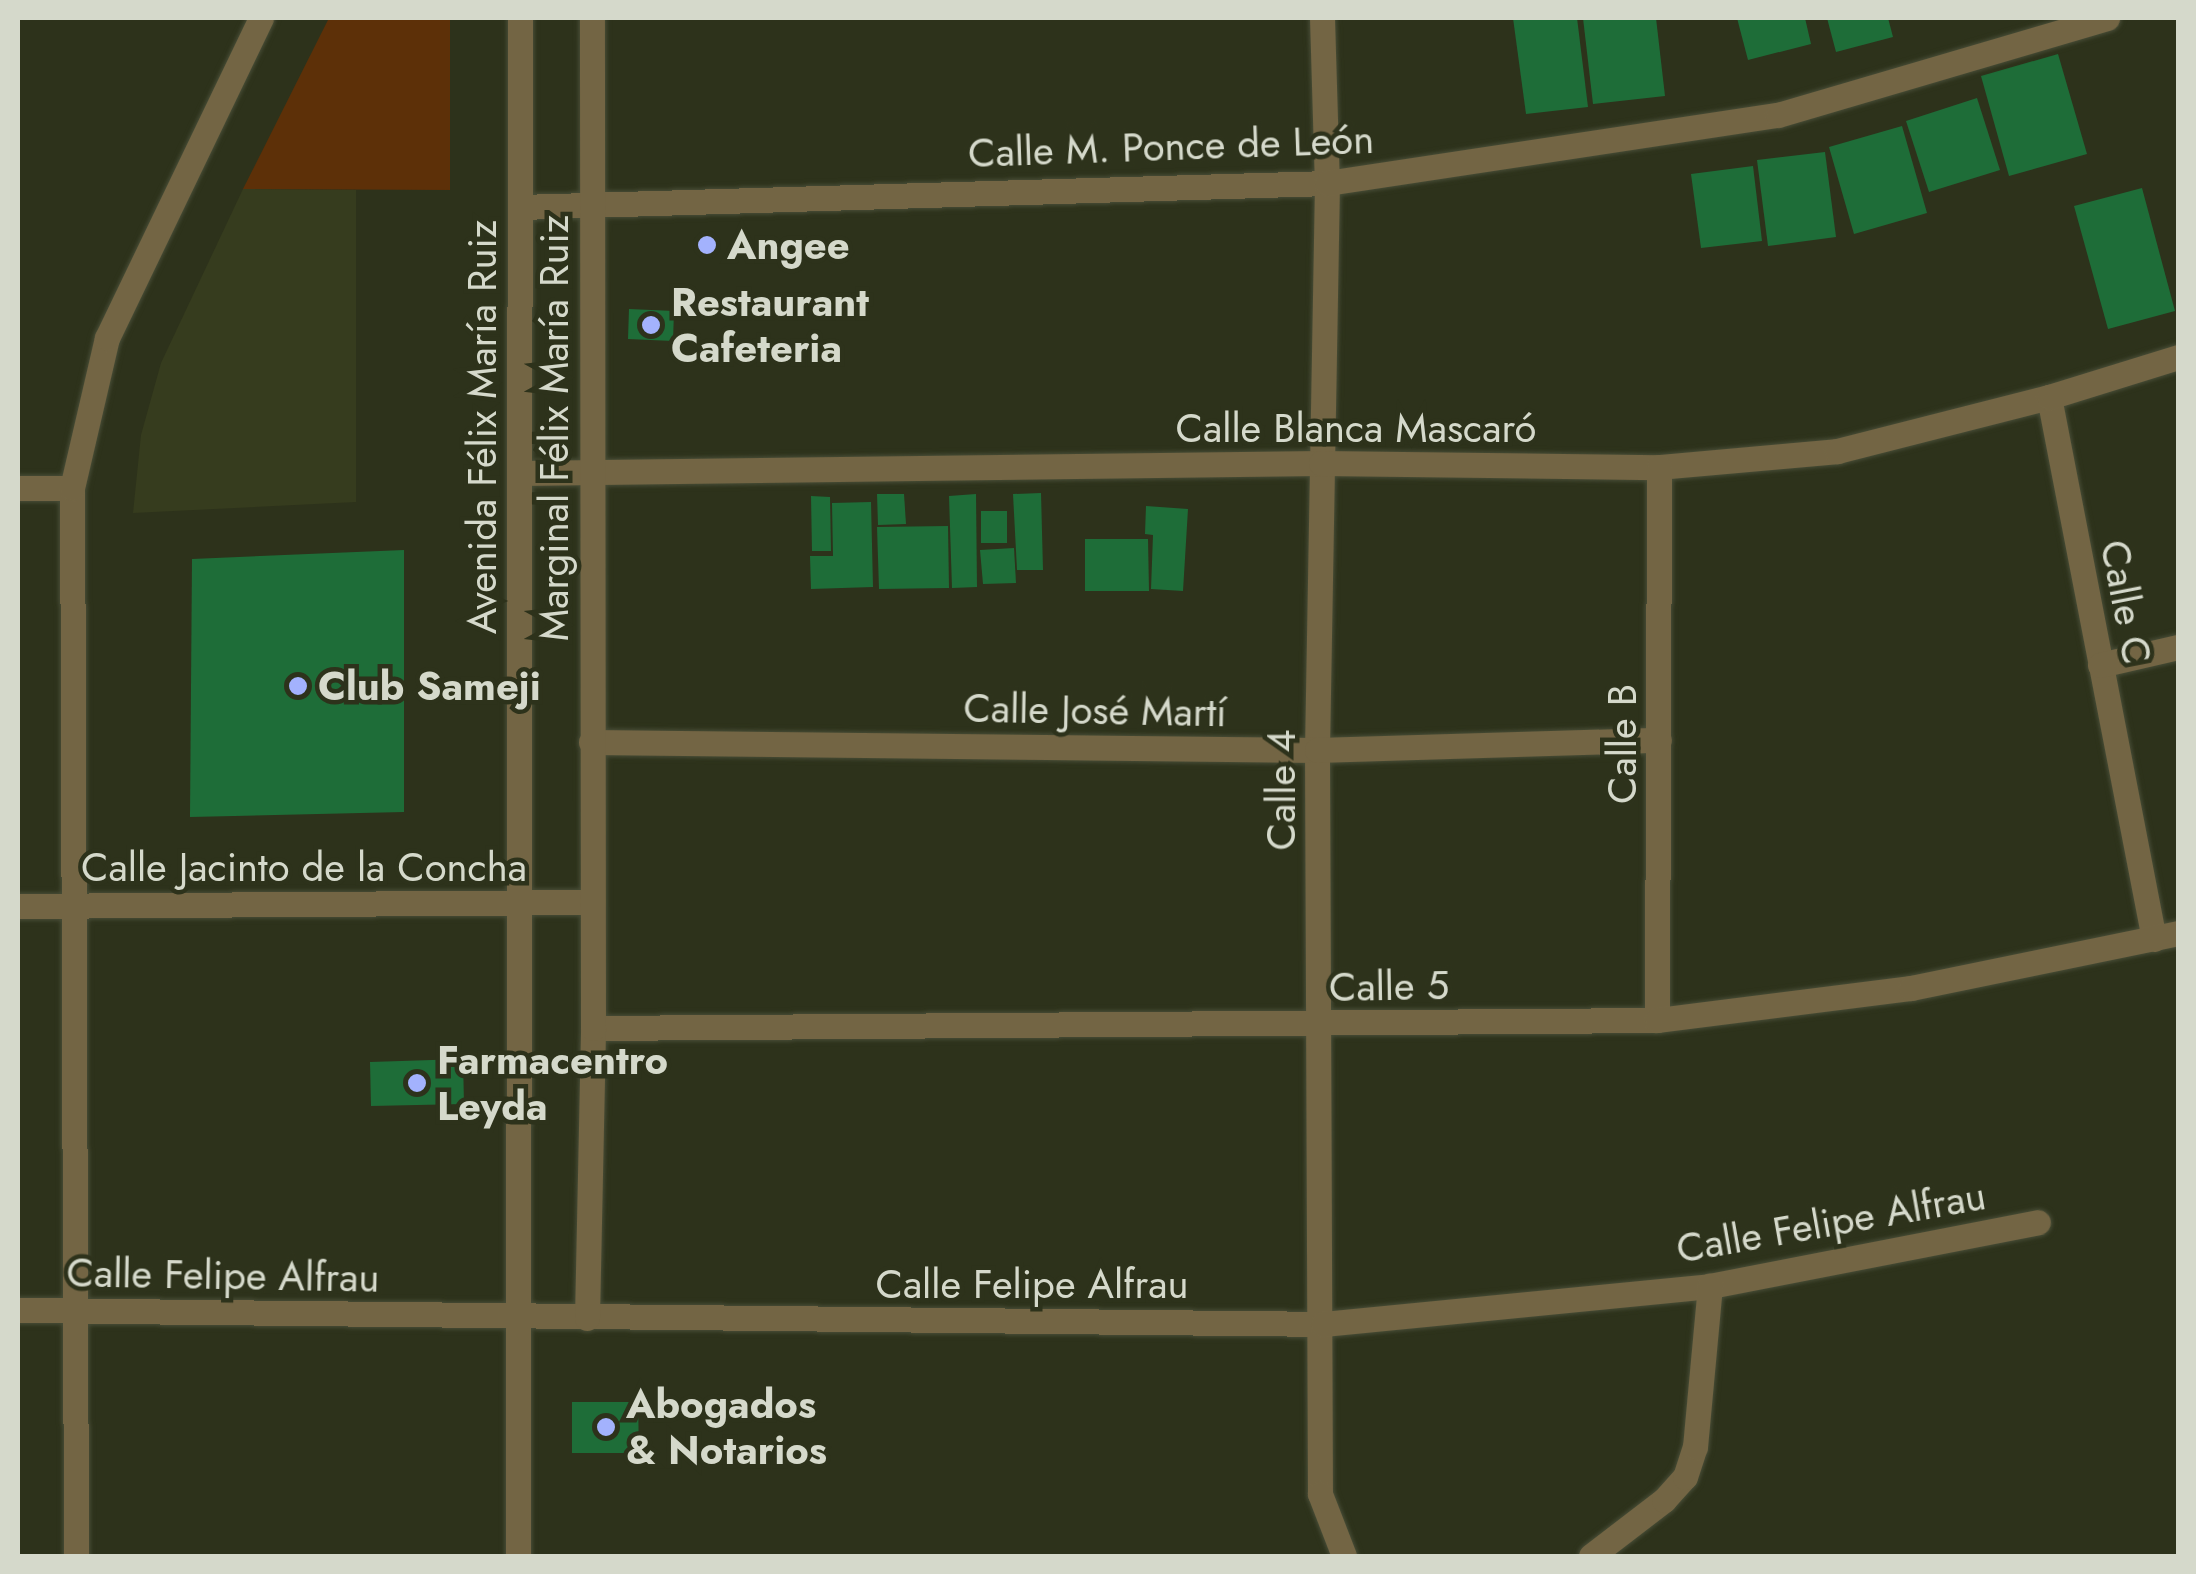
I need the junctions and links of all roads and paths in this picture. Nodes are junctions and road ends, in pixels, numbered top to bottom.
1 (261, 18) edge
2 (520, 18) edge
3 (592, 18) edge
4 (1322, 18) edge
5 (2107, 18) edge
6 (1328, 184) junction
7 (593, 202) junction
8 (520, 207) junction
9 (2178, 357) edge
10 (2049, 397) junction
11 (1322, 463) junction
12 (1659, 468) junction
13 (591, 472) junction
14 (520, 473) junction
15 (18, 488) edge
16 (72, 488) junction
17 (2178, 648) edge
18 (2100, 665) junction
19 (1660, 740) junction
20 (591, 742) junction
21 (1317, 750) junction
22 (590, 902) junction
23 (519, 903) junction
24 (18, 906) edge
25 (76, 906) junction
26 (2166, 936) edge
27 (1657, 1020) junction
28 (1322, 1024) junction
29 (593, 1028) junction
30 (2038, 1222) dead end
31 (1710, 1286) junction
32 (18, 1310) edge
33 (77, 1310) junction
34 (518, 1318) junction
35 (587, 1318) junction
36 (1323, 1324) junction
37 (76, 1556) edge
38 (518, 1556) edge
39 (1344, 1556) edge
40 (1592, 1556) edge

1 - 16 street
2 - 8 street, Avenida Félix María Ruiz
3 - 7 street, Marginal Félix María Ruiz
4 - 6 street, Calle 4
5 - 6 street, Calle M. Ponce de León
6 - 7 street, Calle M. Ponce de León
6 - 11 street, Calle 4
7 - 8 street, Calle M. Ponce de León
7 - 13 street, Marginal Félix María Ruiz
8 - 14 street, Avenida Félix María Ruiz
9 - 10 street, Calle Blanca Mascaró
10 - 12 street, Calle Blanca Mascaró
10 - 18 street, Calle C
11 - 12 street, Calle Blanca Mascaró
11 - 13 street, Calle Blanca Mascaró
11 - 21 street, Calle 4
12 - 19 street, Calle B
13 - 14 street, Calle Blanca Mascaró
13 - 20 street, Marginal Félix María Ruiz
14 - 23 street, Avenida Félix María Ruiz
15 - 16 street
16 - 25 street
17 - 18 street
18 - 26 street, Calle C
19 - 21 street, Calle José Martí
19 - 27 street, Calle B
20 - 21 street, Calle José Martí
20 - 22 street, Marginal Félix María Ruiz
21 - 28 street, Calle 4
22 - 23 street, Calle Jacinto de la Concha
22 - 29 street, Marginal Félix María Ruiz
23 - 25 street, Calle Jacinto de la Concha
23 - 34 street, Avenida Félix María Ruiz
24 - 25 street, Calle Jacinto de la Concha
25 - 33 street
26 - 27 street, Calle 5
27 - 28 street, Calle 5
28 - 29 street, Calle 5
28 - 36 street, Calle 4
29 - 35 street, Marginal Félix María Ruiz
30 - 31 street, Calle Felipe Alfrau
31 - 36 street, Calle Felipe Alfrau
31 - 40 street
32 - 33 street, Calle Felipe Alfrau
33 - 34 street, Calle Felipe Alfrau
33 - 37 street
34 - 35 street, Calle Felipe Alfrau
34 - 38 street, Avenida Félix María Ruiz
35 - 36 street, Calle Felipe Alfrau
36 - 39 street, Calle 4

